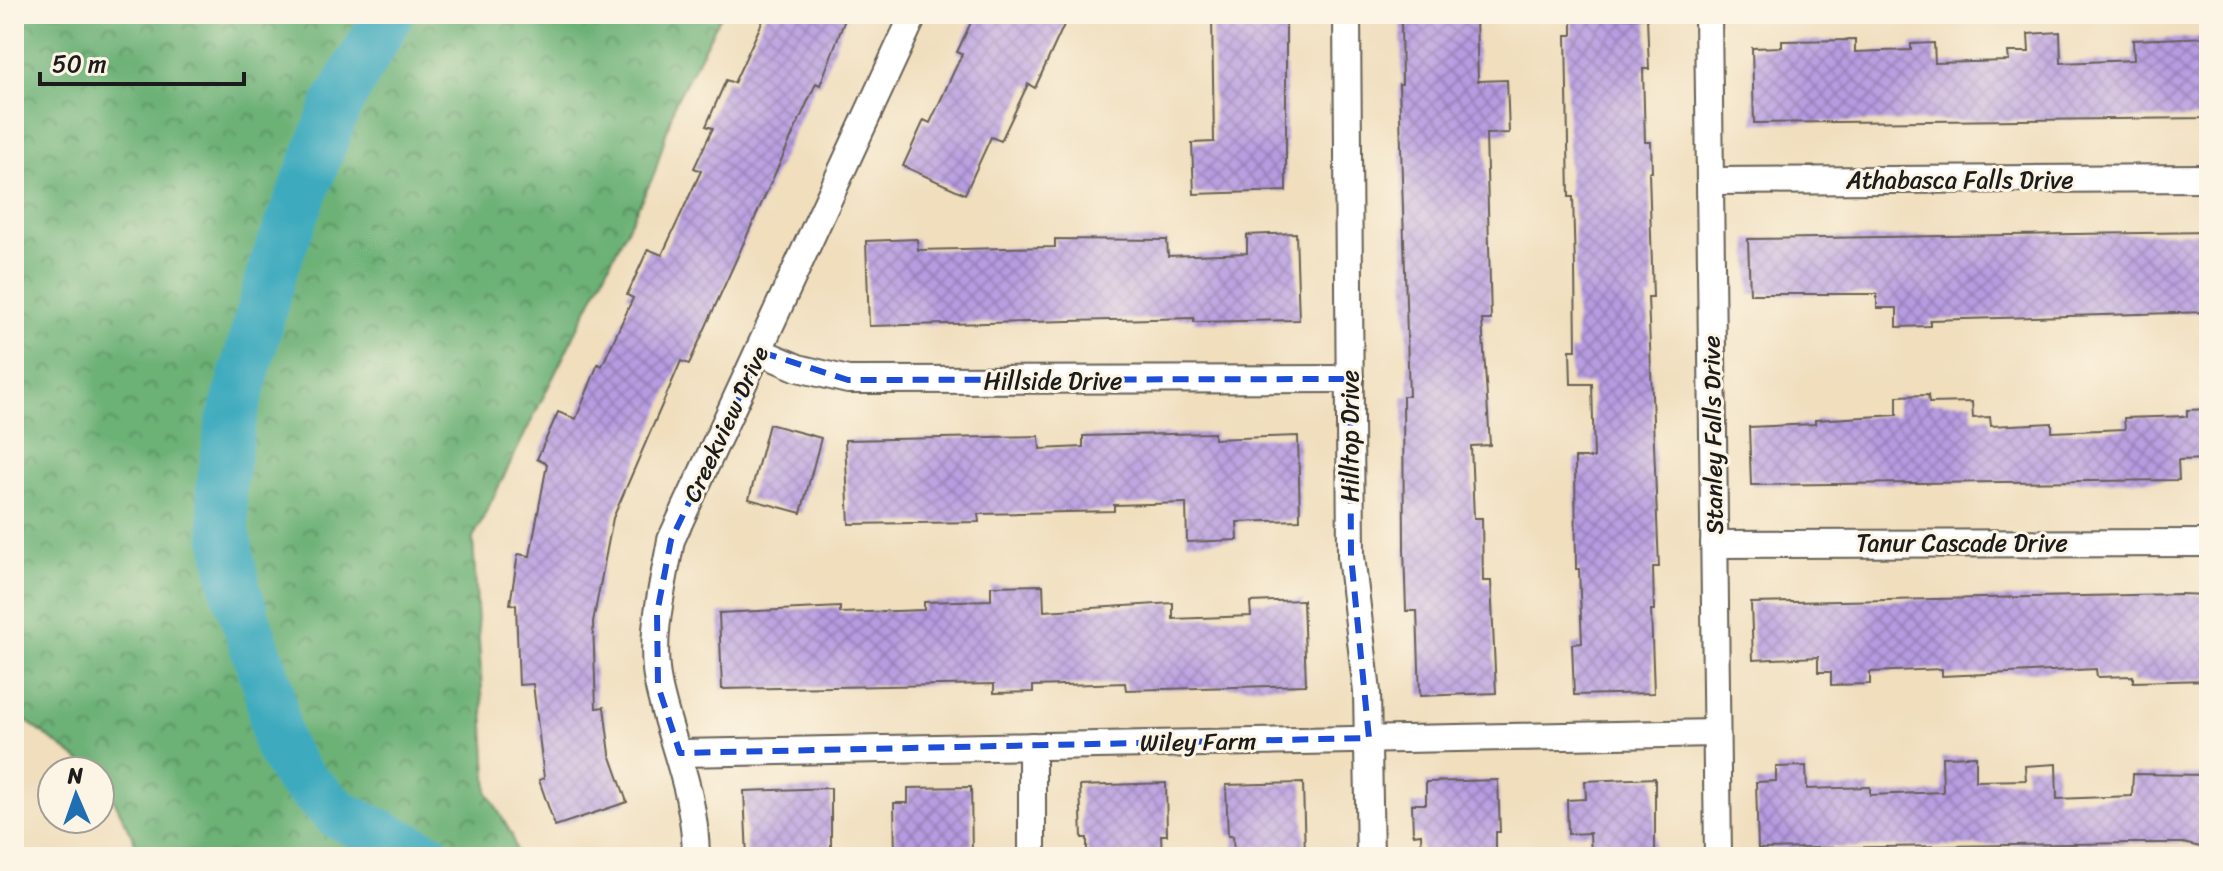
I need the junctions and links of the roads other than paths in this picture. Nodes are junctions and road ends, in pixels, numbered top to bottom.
1 (914, 14) edge
2 (1347, 14) edge
3 (1708, 14) edge
4 (2209, 178) edge
5 (1710, 181) junction
6 (761, 352) junction
7 (1350, 379) junction
8 (2209, 543) edge
9 (1714, 544) junction
10 (1716, 733) junction
11 (1369, 738) junction
12 (1032, 746) junction
13 (680, 753) junction
14 (696, 857) edge
15 (1032, 857) edge
16 (1370, 857) edge
17 (1718, 857) edge

1 - 6 street, Creekview Drive
2 - 7 street, Hilltop Drive
3 - 5 street, Stanley Falls Drive
4 - 5 street, Athabasca Falls Drive
5 - 9 street, Stanley Falls Drive
6 - 7 street, Hillside Drive
6 - 13 street, Creekview Drive
7 - 11 street, Hilltop Drive
8 - 9 street, Tanur Cascade Drive
9 - 10 street, Stanley Falls Drive
10 - 11 street, Wiley Farm
10 - 17 street, Stanley Falls Drive
11 - 12 street, Wiley Farm
11 - 16 street, Hilltop Drive
12 - 13 street, Wiley Farm
12 - 15 street
13 - 14 street, Creekview Drive

